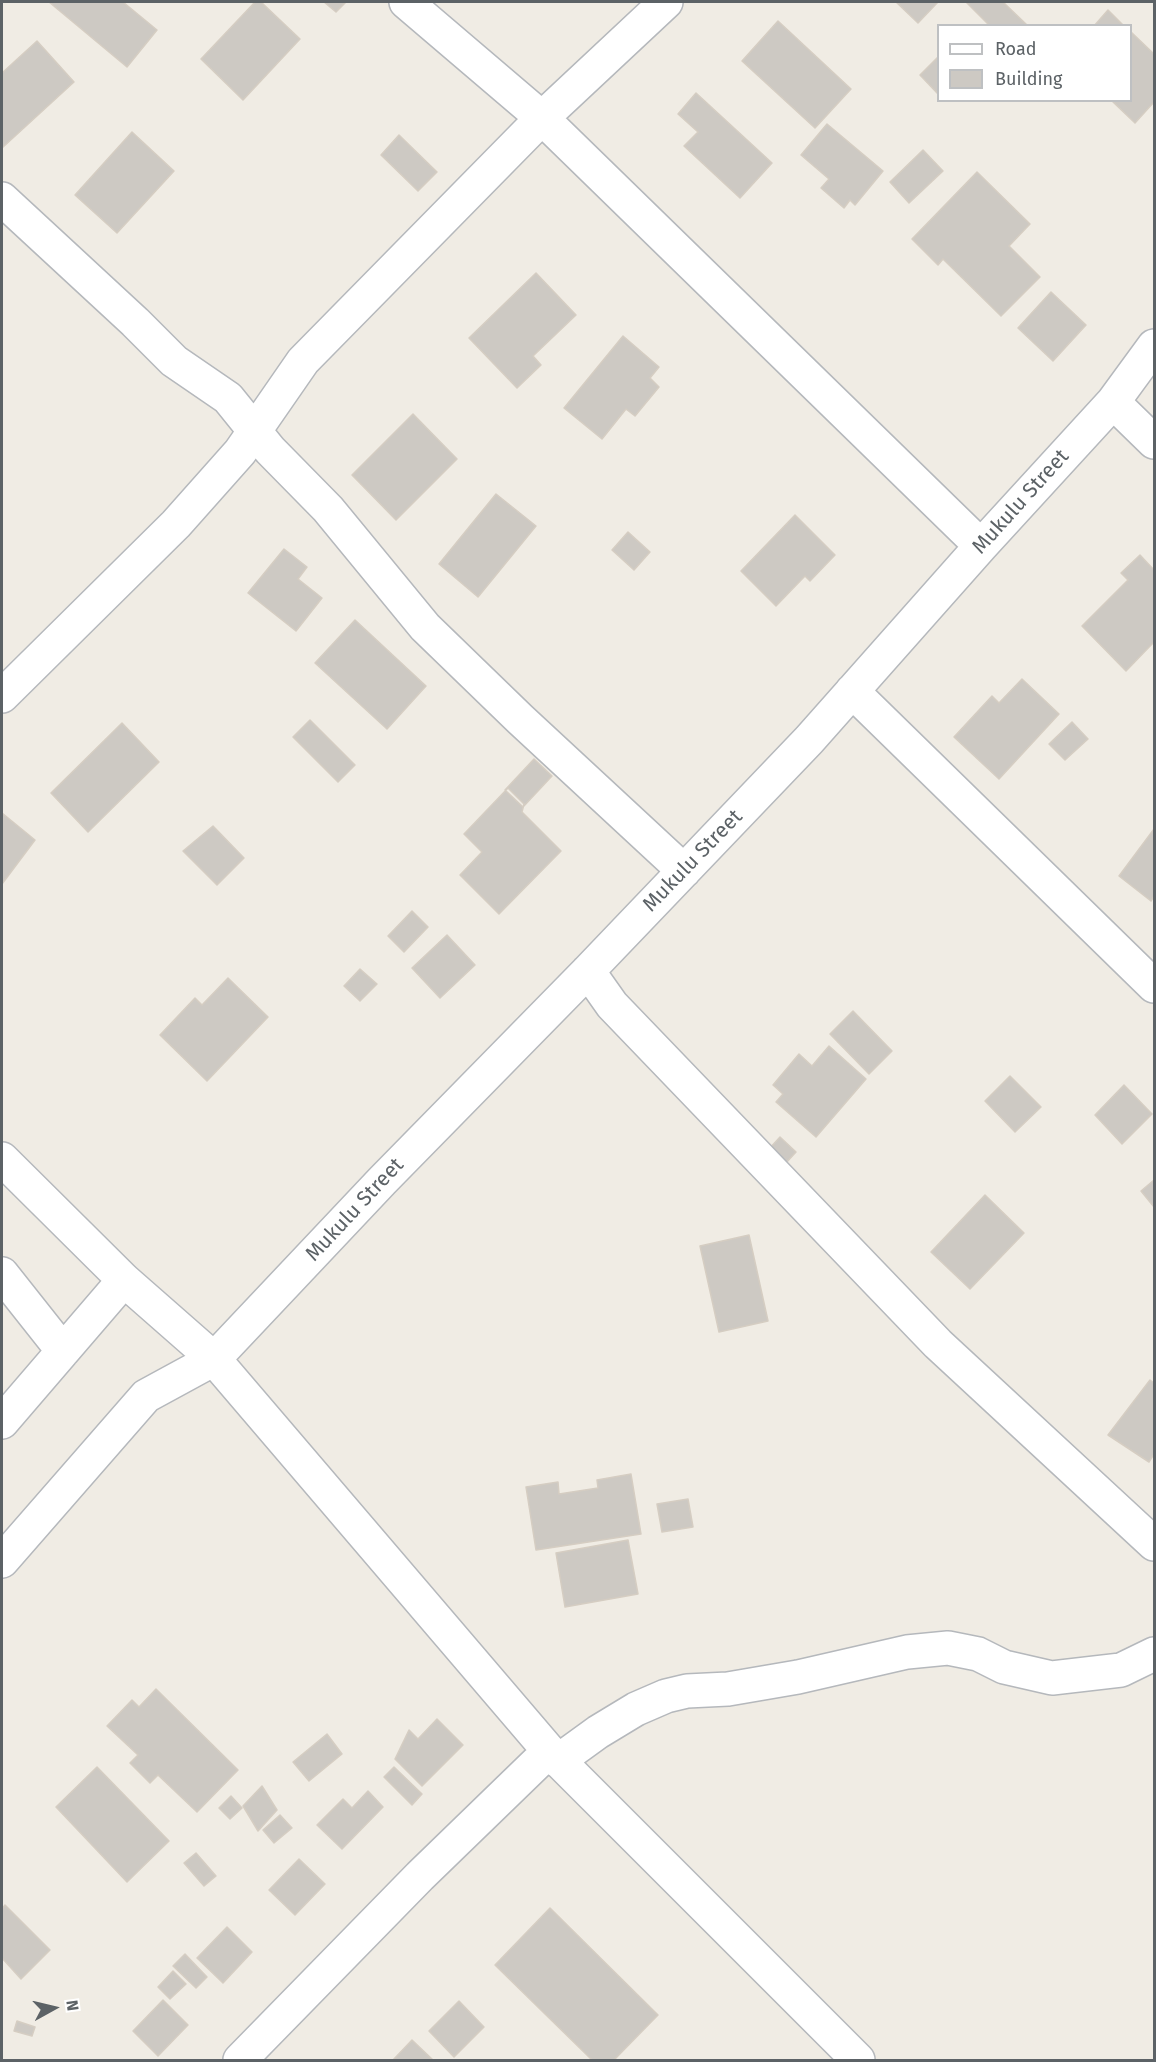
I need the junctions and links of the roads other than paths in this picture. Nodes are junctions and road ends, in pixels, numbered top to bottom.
1 (406, 2) edge
2 (666, 2) edge
3 (542, 118) junction
4 (2, 199) edge
5 (1155, 346) edge
6 (1113, 402) junction
7 (255, 431) junction
8 (1155, 442) edge
9 (981, 546) junction
10 (852, 691) junction
11 (2, 696) edge
12 (684, 870) junction
13 (588, 971) junction
14 (1155, 986) edge
15 (2, 1159) edge
16 (2, 1274) edge
17 (124, 1280) junction
18 (63, 1351) junction
19 (214, 1359) junction
20 (2, 1422) edge
21 (1155, 1544) edge
22 (2, 1561) edge
23 (1155, 1654) edge
24 (554, 1756) junction
25 (240, 2061) edge
26 (858, 2061) edge

1 - 3 street
2 - 3 street
3 - 7 street
3 - 9 street
4 - 7 street
5 - 6 street, Mukulu Street
6 - 8 street
6 - 9 street, Mukulu Street
7 - 11 street
7 - 12 street
9 - 10 street, Mukulu Street
10 - 12 street, Mukulu Street
10 - 14 street
12 - 13 street, Mukulu Street
13 - 19 street, Mukulu Street
13 - 21 street
15 - 17 street
16 - 18 street
17 - 18 street
17 - 19 street
18 - 20 street
19 - 22 street, Mukulu Street
19 - 24 street
23 - 24 street
24 - 25 street
24 - 26 street

